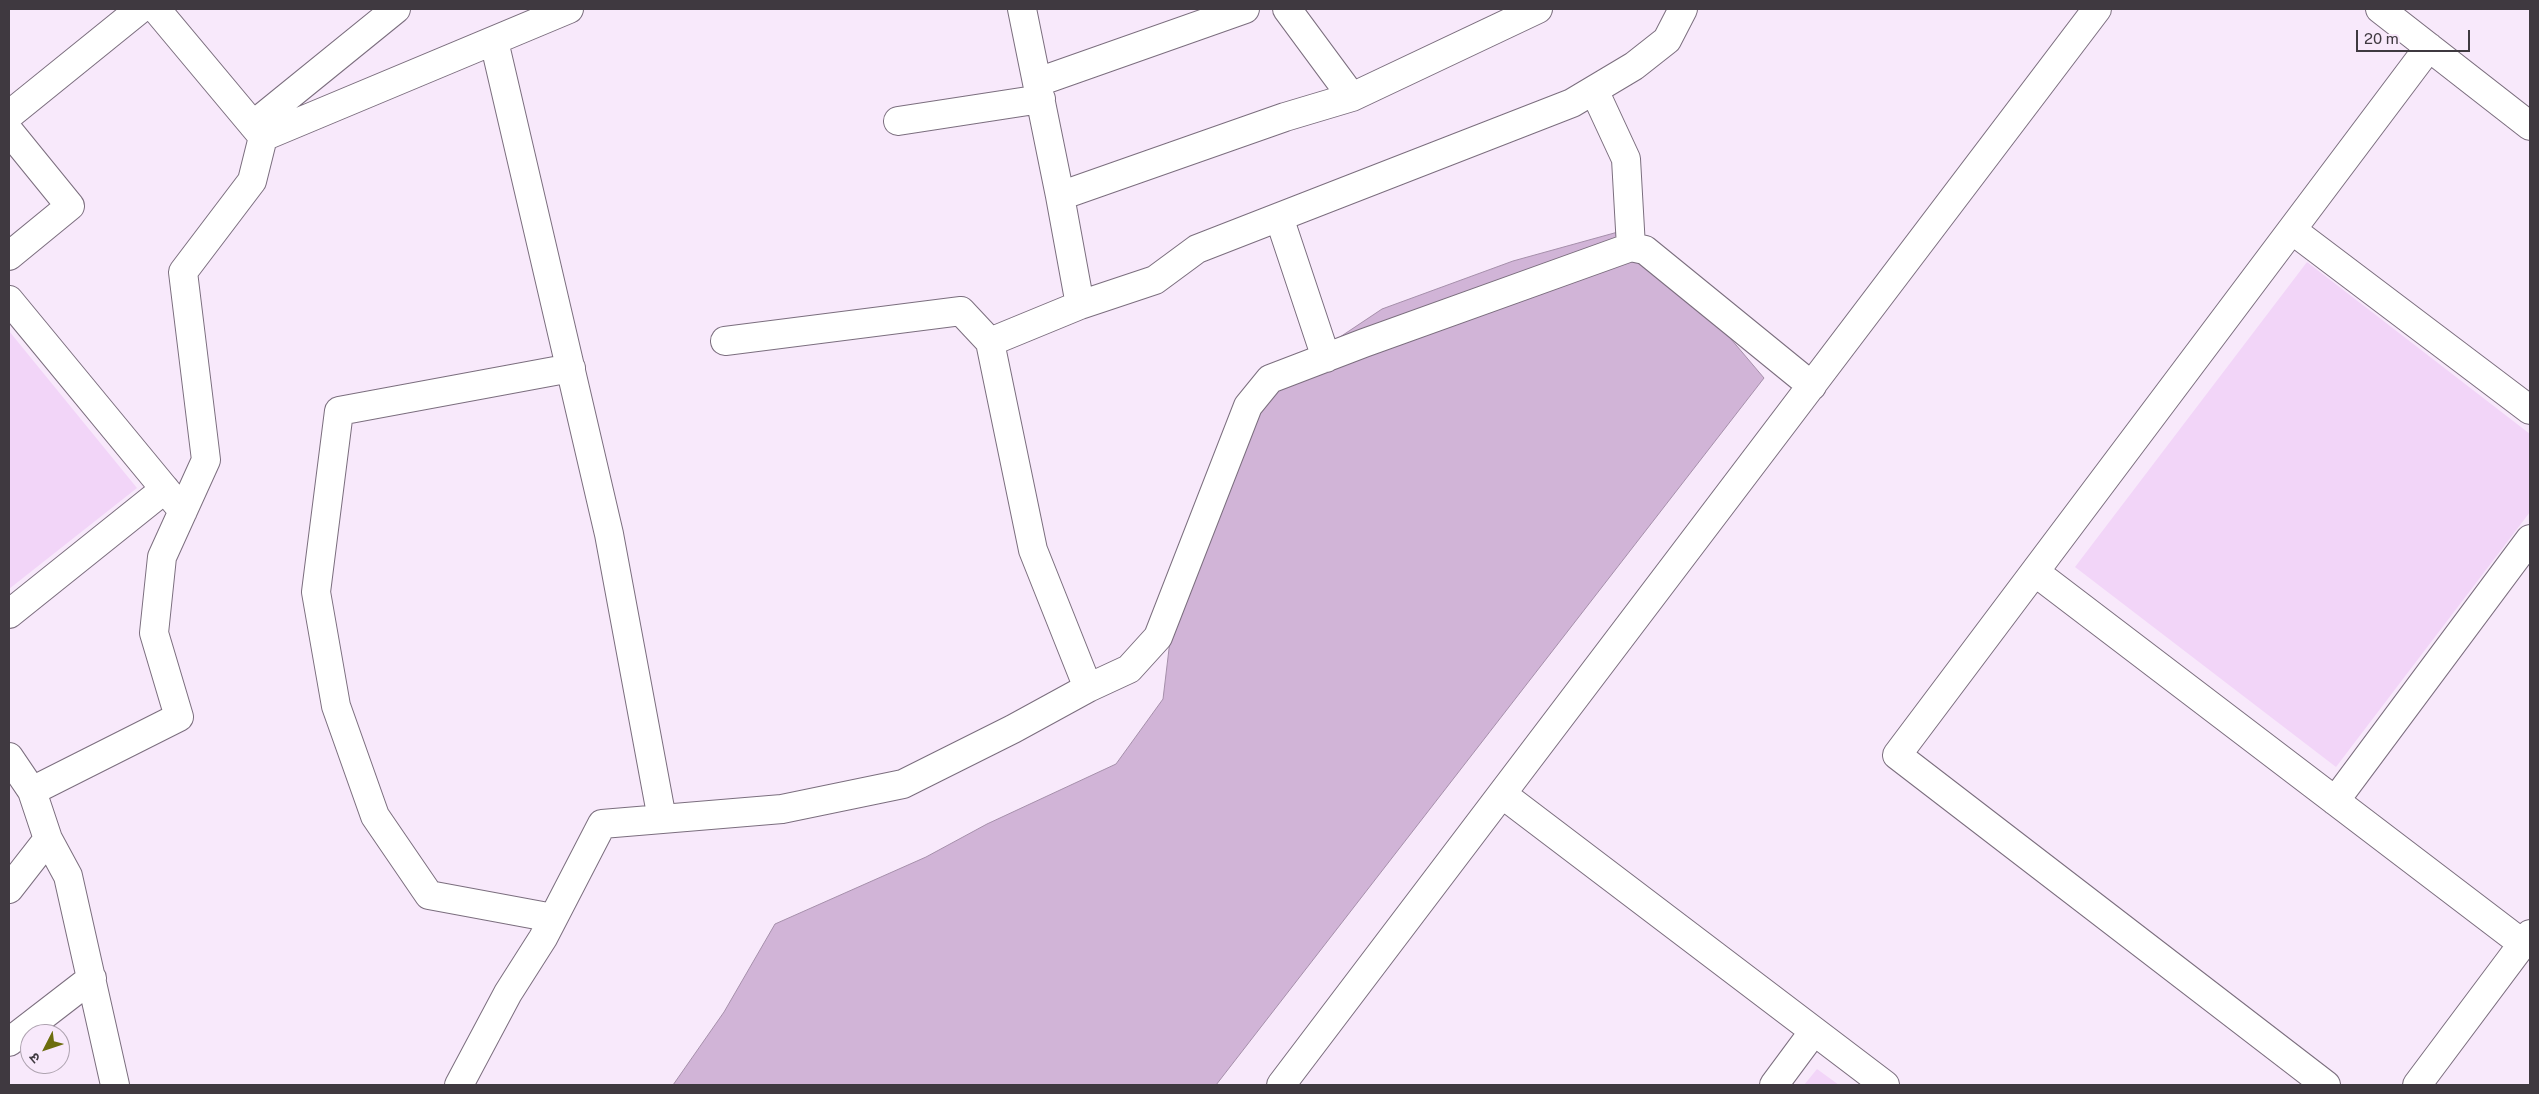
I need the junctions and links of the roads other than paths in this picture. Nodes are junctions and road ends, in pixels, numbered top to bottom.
1 (140, 9) edge
2 (156, 9) edge
3 (396, 9) edge
4 (569, 9) edge
5 (1022, 9) edge
6 (1245, 9) edge
7 (1287, 9) edge
8 (1538, 9) edge
9 (1683, 9) edge
10 (2098, 9) edge
11 (2380, 9) edge
12 (494, 41) junction
13 (2429, 47) junction
14 (1039, 90) junction
15 (1594, 90) junction
16 (1352, 97) junction
17 (9, 115) edge
18 (898, 121) dead end
19 (2530, 126) edge
20 (9, 131) edge
21 (258, 131) junction
22 (1060, 196) junction
23 (1279, 217) junction
24 (2292, 230) junction
25 (1631, 247) junction
26 (9, 256) edge
27 (9, 300) edge
28 (1080, 305) junction
29 (725, 341) dead end
30 (990, 342) junction
31 (1326, 358) junction
32 (571, 368) junction
33 (1812, 386) junction
34 (2530, 410) edge
35 (165, 489) junction
36 (183, 511) junction
37 (2530, 539) edge
38 (2035, 572) junction
39 (9, 614) edge
40 (1088, 688) junction
41 (9, 757) edge
42 (32, 791) junction
43 (1502, 794) junction
44 (2335, 801) junction
45 (662, 819) junction
46 (48, 839) junction
47 (9, 889) edge
48 (553, 918) junction
49 (2526, 939) edge
50 (92, 978) junction
51 (1814, 1031) junction
52 (9, 1042) edge
53 (115, 1085) edge
54 (459, 1085) edge
55 (1281, 1085) edge
56 (1774, 1085) edge
57 (1885, 1085) edge
58 (2326, 1085) edge
59 (2417, 1085) edge

1 - 17 street
2 - 21 street
3 - 21 street
4 - 12 street
5 - 14 street
6 - 14 street
7 - 16 street
8 - 16 street
9 - 15 street
10 - 33 street
11 - 13 street
12 - 21 street
12 - 32 street
13 - 19 street
13 - 24 street
14 - 18 street
14 - 22 street
15 - 23 street
15 - 25 street
16 - 22 street
20 - 26 street
21 - 36 street
22 - 28 street
23 - 28 street
23 - 31 street
24 - 34 street
24 - 38 street
25 - 31 street
25 - 33 street
27 - 35 street
28 - 30 street
29 - 30 street
30 - 40 street
31 - 40 street
32 - 45 street
32 - 48 street
33 - 43 street
35 - 36 street
35 - 39 street
36 - 42 street
37 - 44 street
38 - 44 street
38 - 58 street
40 - 45 street
41 - 42 street
42 - 46 street
43 - 51 street
43 - 55 street
44 - 49 street
45 - 48 street
46 - 47 street
46 - 50 street
48 - 54 street
49 - 59 street
50 - 52 street
50 - 53 street
51 - 56 street
51 - 57 street

